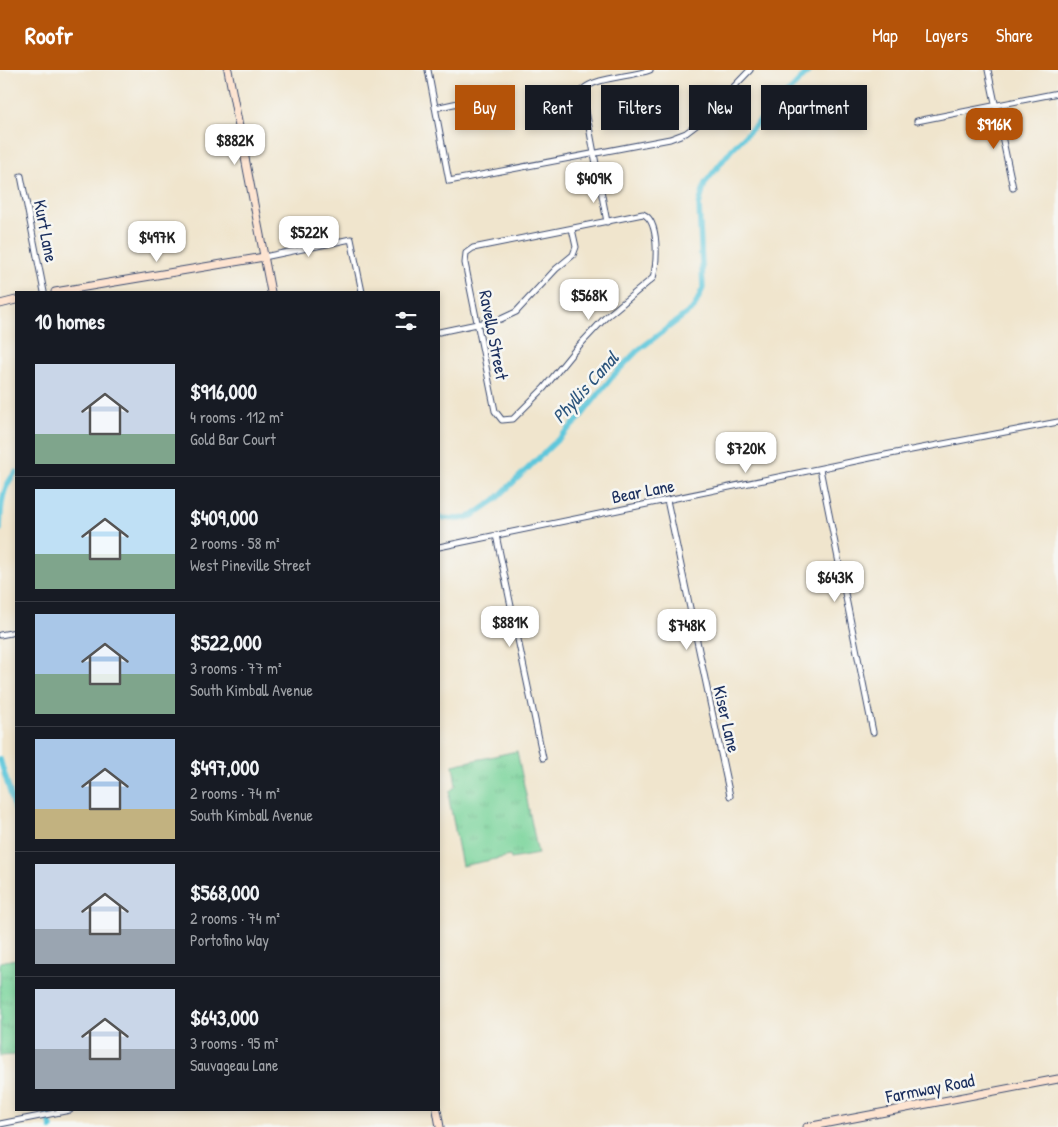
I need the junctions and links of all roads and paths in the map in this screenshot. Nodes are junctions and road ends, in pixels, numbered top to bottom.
1 (228, 70) edge
2 (428, 70) edge
3 (650, 70) edge
4 (750, 70) edge
5 (988, 70) edge
6 (1058, 93) edge
7 (455, 104) edge
8 (996, 107) junction
9 (435, 108) junction
10 (916, 121) dead end
11 (595, 153) junction
12 (21, 176) dead end
13 (1012, 188) dead end
14 (607, 222) junction
15 (572, 229) junction
16 (264, 257) junction
17 (44, 291) edge
18 (61, 291) edge
19 (271, 291) edge
20 (362, 291) edge
21 (15, 300) edge
22 (0, 304) edge
23 (478, 324) junction
24 (440, 332) edge
25 (1058, 422) edge
26 (820, 469) junction
27 (667, 500) junction
28 (496, 534) junction
29 (440, 547) edge
30 (15, 632) edge
31 (0, 635) edge
32 (873, 732) dead end
33 (543, 758) dead end
34 (730, 796) dead end
35 (1058, 1079) edge
36 (65, 1111) edge
37 (437, 1111) edge
38 (0, 1124) edge
39 (440, 1127) edge
40 (807, 1127) edge

1 - 16 main road
2 - 9 street
3 - 11 street
4 - 11 street
5 - 8 street
6 - 8 street
7 - 9 street
8 - 10 street
8 - 13 street
9 - 11 street
11 - 14 street
12 - 17 street, Kurt Lane
14 - 15 street
14 - 23 street, Ravello Street
15 - 23 street
15 - 23 street, Ravello Street
16 - 18 main road
16 - 19 main road
16 - 20 street
21 - 22 main road
23 - 24 street
25 - 26 street, Bear Lane
26 - 27 street, Bear Lane
26 - 32 street
27 - 28 street, Bear Lane
27 - 34 street, Kiser Lane
28 - 29 street, Bear Lane
28 - 33 street
30 - 31 street
35 - 40 main road, Farmway Road
36 - 38 street
37 - 39 main road

